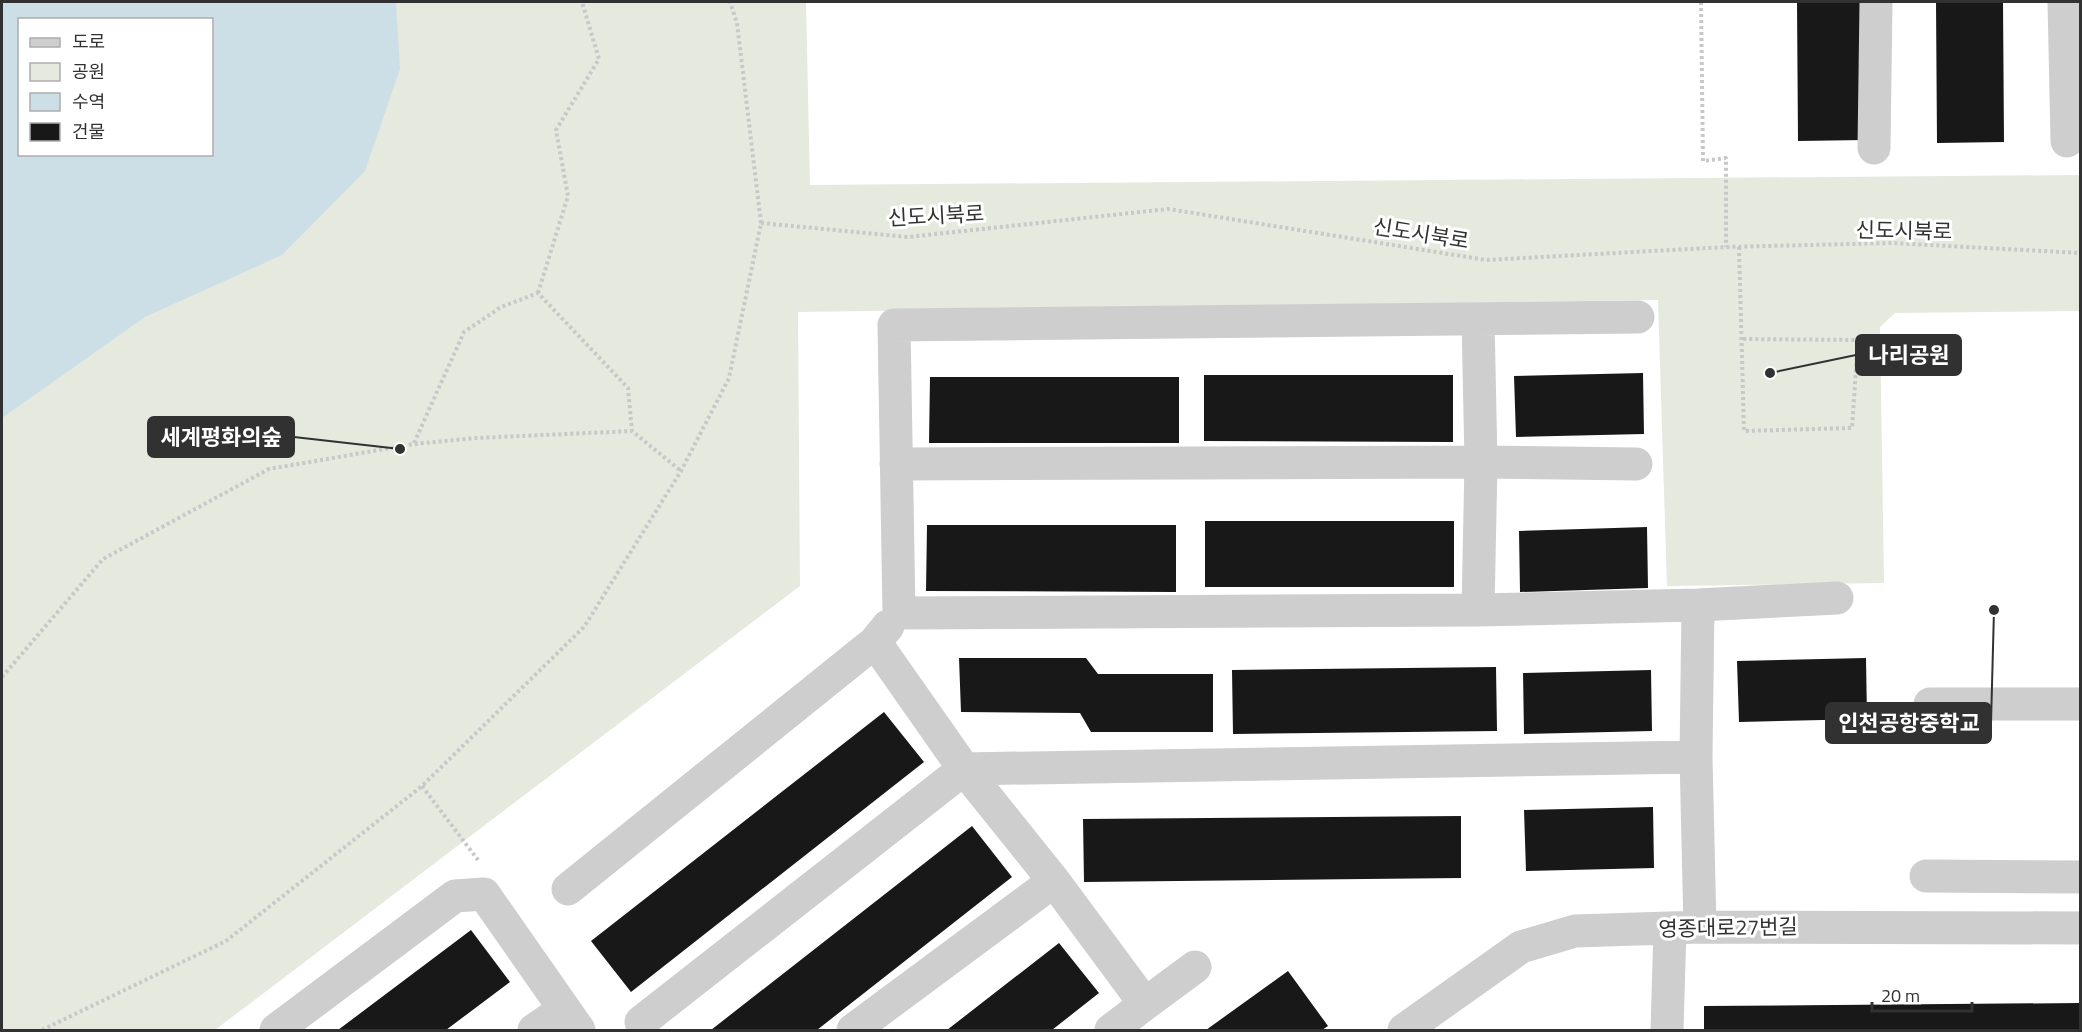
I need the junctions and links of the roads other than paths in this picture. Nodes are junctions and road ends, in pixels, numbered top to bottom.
1 (1876, 2) edge
2 (2064, 2) edge
3 (2067, 141) dead end
4 (1874, 148) dead end
5 (1638, 317) dead end
6 (1478, 319) junction
7 (1481, 462) junction
8 (896, 464) junction
9 (1636, 464) dead end
10 (1838, 598) dead end
11 (1698, 605) junction
12 (1478, 610) junction
13 (899, 613) junction
14 (875, 642) junction
15 (1930, 704) dead end
16 (2080, 704) edge
17 (1696, 757) junction
18 (964, 769) junction
19 (1926, 876) dead end
20 (2080, 877) edge
21 (1054, 881) junction
22 (568, 889) dead end
23 (1685, 928) junction
24 (2080, 928) edge
25 (1195, 967) dead end
26 (1145, 1005) junction
27 (571, 1020) edge
28 (641, 1022) dead end
29 (276, 1030) edge
30 (534, 1030) edge
31 (853, 1030) edge
32 (1111, 1030) edge
33 (1404, 1030) edge
34 (1667, 1030) edge

1 - 4 street
2 - 3 street
5 - 6 street
6 - 7 street
6 - 8 street
7 - 8 street
7 - 9 street
7 - 12 street
8 - 13 street
10 - 11 street
11 - 12 street
11 - 17 street
12 - 13 street
13 - 14 street
14 - 18 street
14 - 22 street
15 - 16 street
17 - 18 street
17 - 23 street
18 - 21 street
18 - 28 street
19 - 20 street
21 - 26 street
21 - 31 street
23 - 24 street, 영종대로27번길
23 - 33 street, 영종대로27번길
23 - 34 street
25 - 26 street
26 - 32 street
27 - 29 street
27 - 30 street

